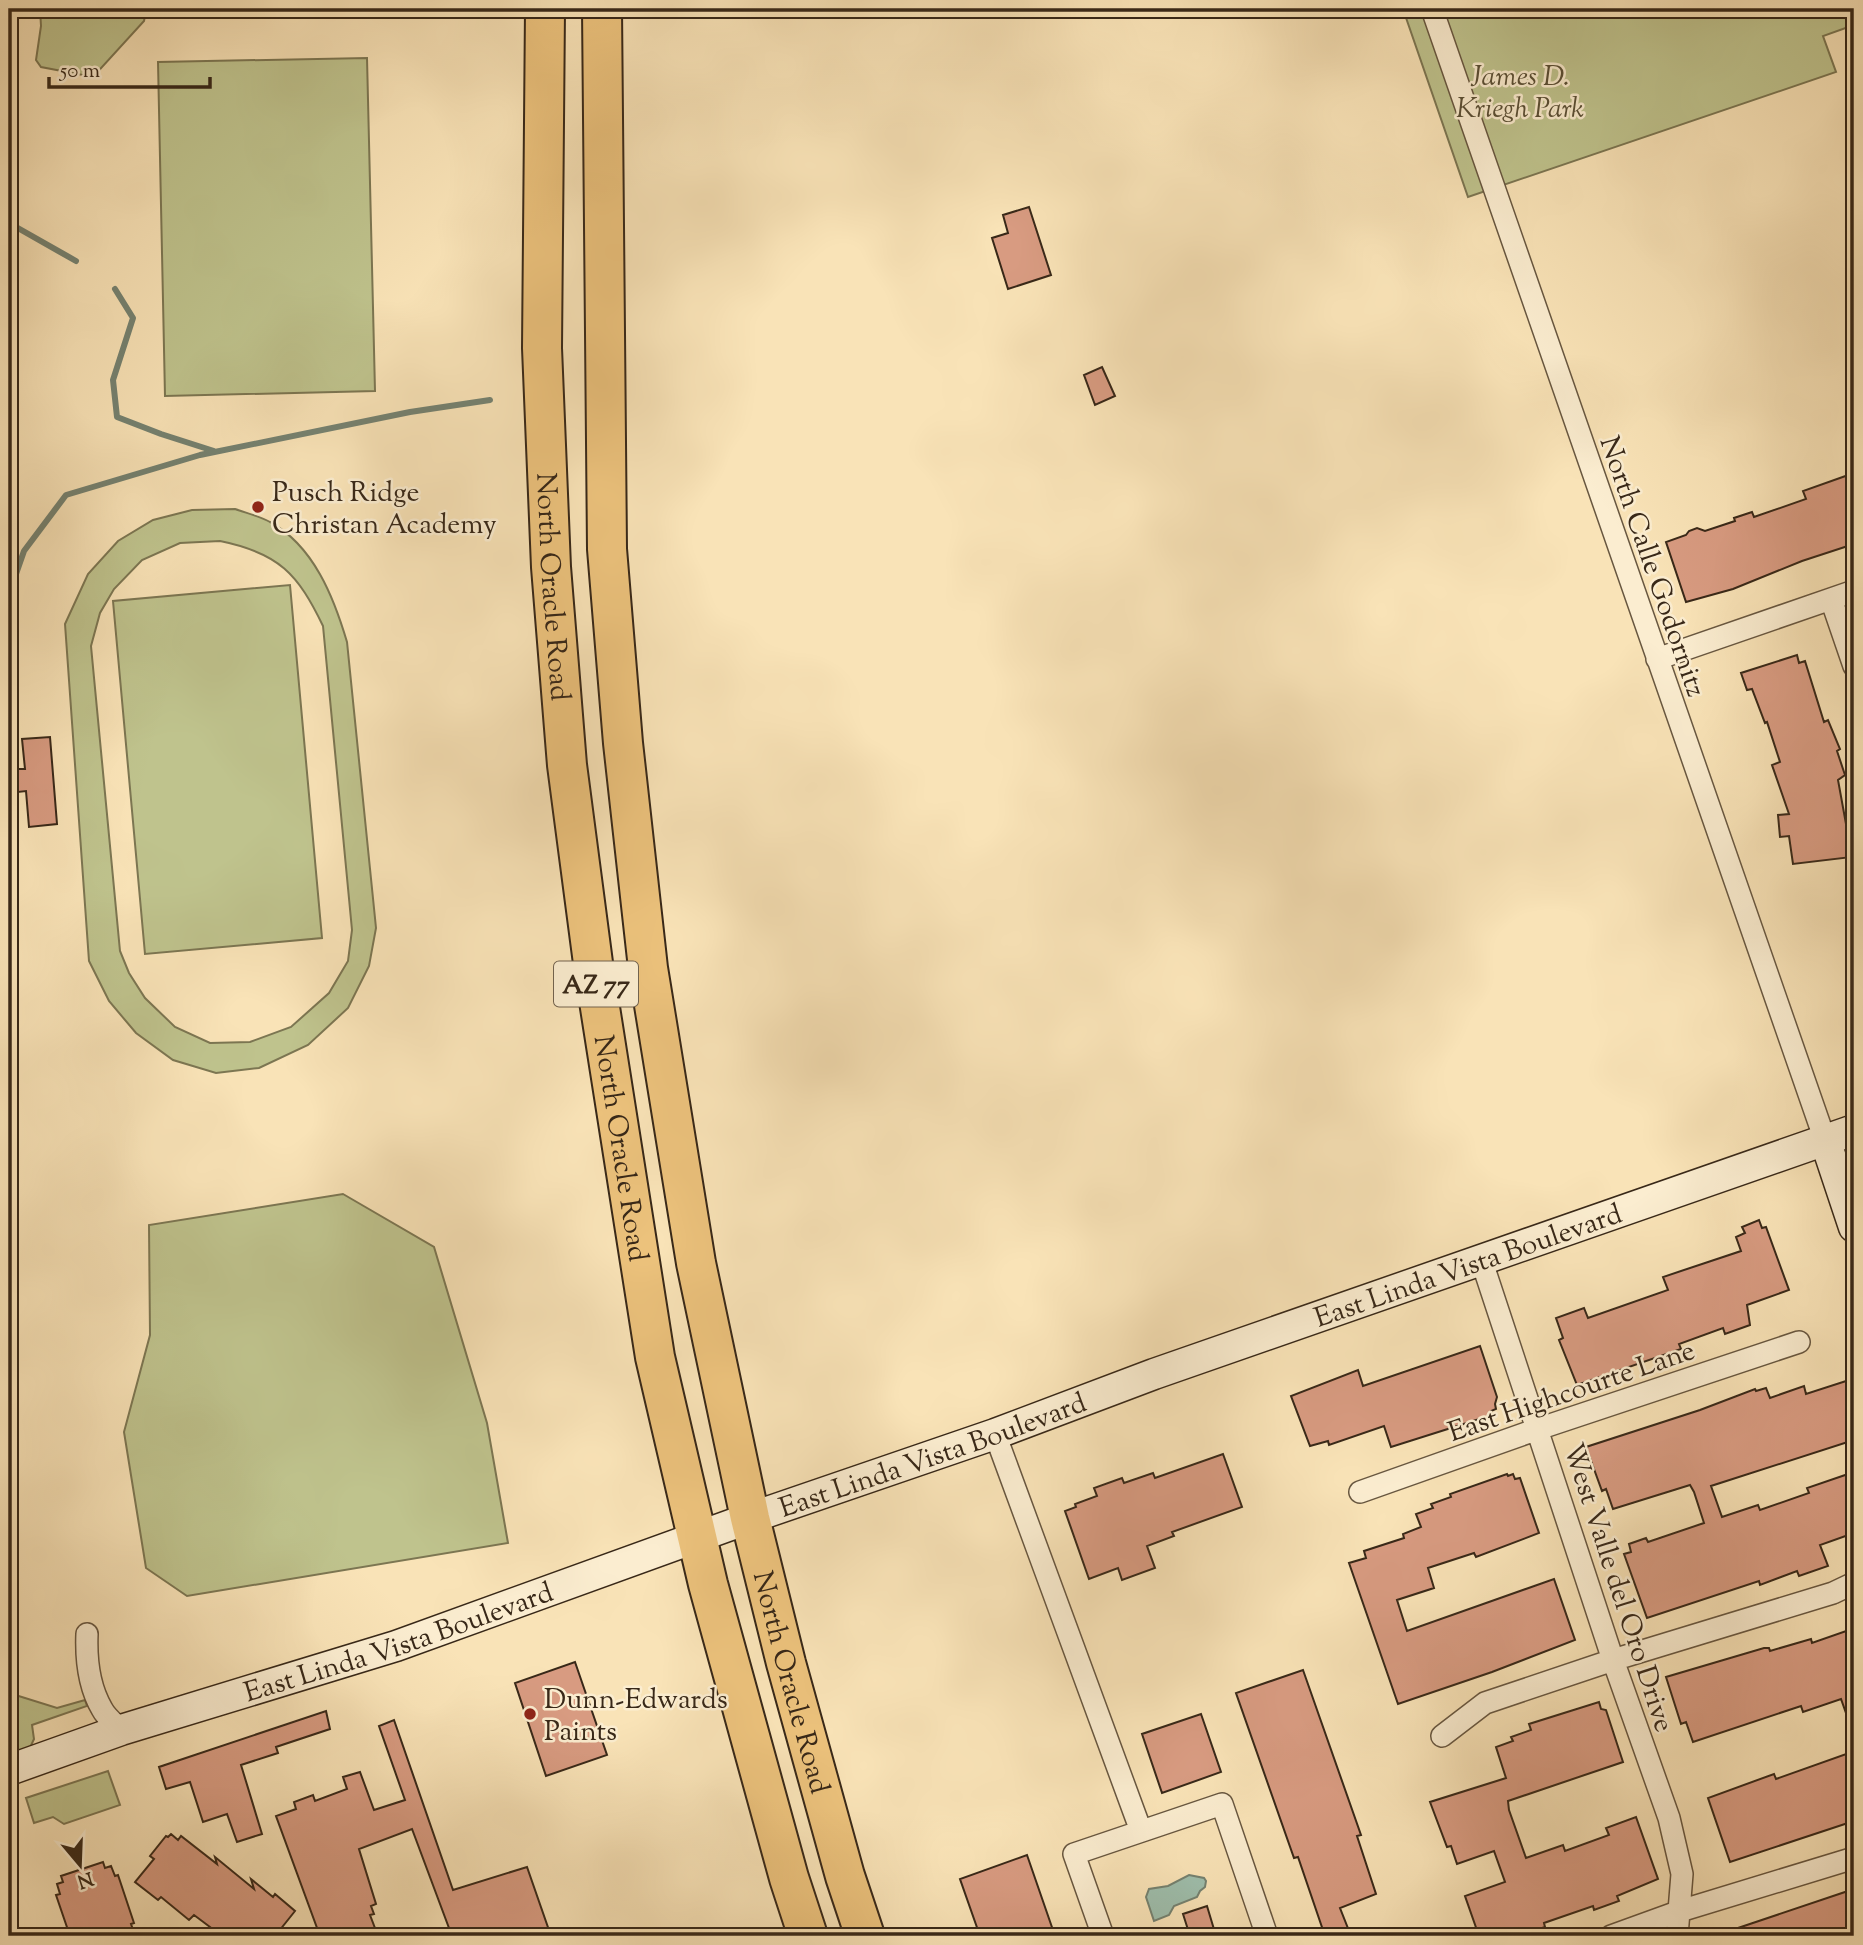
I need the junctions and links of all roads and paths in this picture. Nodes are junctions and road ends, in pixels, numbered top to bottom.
1 (545, 9) edge
2 (602, 9) edge
3 (1432, 9) edge
4 (1854, 591) edge
5 (1830, 599) junction
6 (1657, 659) junction
7 (1854, 666) edge
8 (1854, 1130) edge
9 (1825, 1140) junction
10 (1854, 1227) edge
11 (1481, 1259) junction
12 (1800, 1342) dead end
13 (1538, 1429) junction
14 (995, 1434) junction
15 (1360, 1492) dead end
16 (750, 1518) junction
17 (696, 1538) junction
18 (1854, 1583) edge
19 (87, 1634) dead end
20 (1613, 1660) junction
21 (121, 1730) junction
22 (1442, 1737) dead end
23 (9, 1770) edge
24 (1141, 1831) junction
25 (1854, 1858) edge
26 (1680, 1911) junction
27 (808, 1936) edge
28 (865, 1936) edge
29 (1103, 1936) edge
30 (1267, 1936) edge
31 (1611, 1936) edge
32 (1677, 1936) edge

1 - 17 highway, North Oracle Road / AZ 77
2 - 16 highway, North Oracle Road / AZ 77
3 - 6 street, North Calle Godornitz
4 - 5 street
5 - 6 street
5 - 7 street
6 - 9 street, North Calle Godornitz
8 - 9 street, East Linda Vista Boulevard
9 - 10 street
9 - 11 street, East Linda Vista Boulevard
11 - 13 street, West Valle del Oro Drive
11 - 14 street, East Linda Vista Boulevard
12 - 13 street, East Highcourte Lane
13 - 15 street, East Highcourte Lane
13 - 20 street, West Valle del Oro Drive
14 - 16 street, East Linda Vista Boulevard
14 - 24 street
16 - 17 street, East Linda Vista Boulevard
16 - 28 highway, North Oracle Road / AZ 77
17 - 21 street, East Linda Vista Boulevard
17 - 27 highway, North Oracle Road / AZ 77
18 - 20 street
19 - 21 street
20 - 22 street
20 - 26 street, West Valle del Oro Drive
21 - 23 street, East Linda Vista Boulevard
24 - 29 street
24 - 30 street
25 - 26 street
26 - 31 street
26 - 32 street, West Valle del Oro Drive

